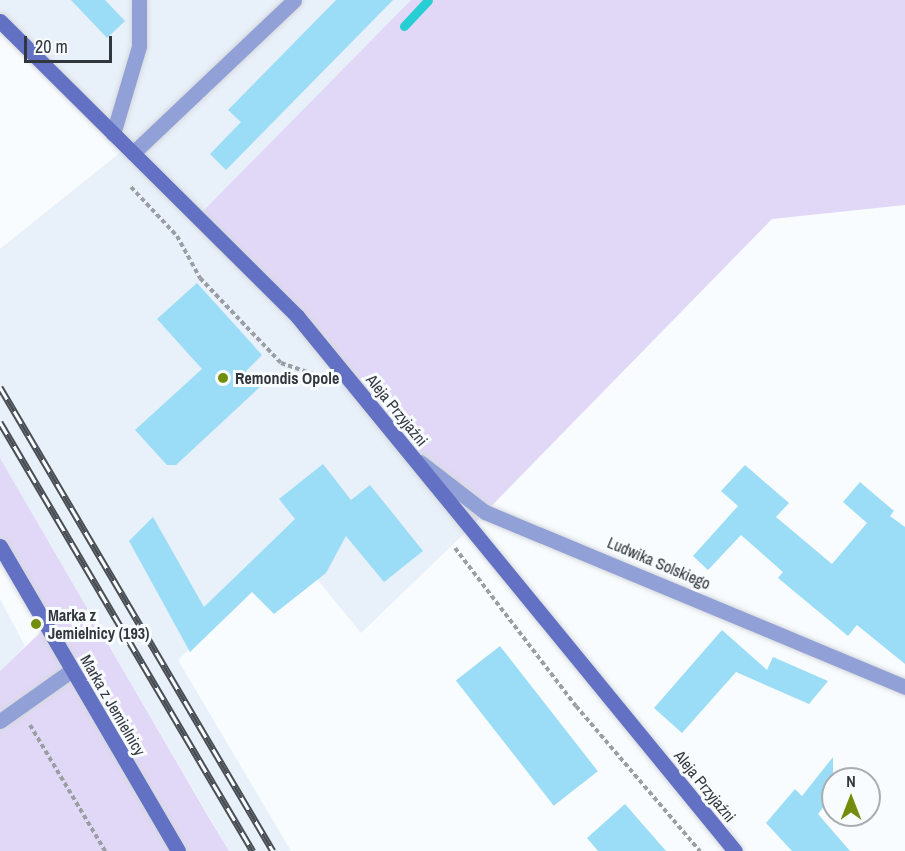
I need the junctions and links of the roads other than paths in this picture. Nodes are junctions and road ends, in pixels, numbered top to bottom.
1 (140, 0) edge
2 (294, 0) edge
3 (0, 21) edge
4 (113, 134) junction
5 (133, 153) junction
6 (410, 454) junction
7 (0, 546) edge
8 (72, 670) junction
9 (905, 687) edge
10 (0, 721) edge
11 (178, 851) edge
12 (735, 851) edge

1 - 4 street
2 - 5 street
3 - 4 street, Aleja Przyjaźni
4 - 5 street, Aleja Przyjaźni
5 - 6 street, Aleja Przyjaźni
6 - 9 street, Ludwika Solskiego
6 - 12 street, Aleja Przyjaźni
7 - 8 street, Marka z Jemielnicy
8 - 10 street
8 - 11 street, Marka z Jemielnicy

